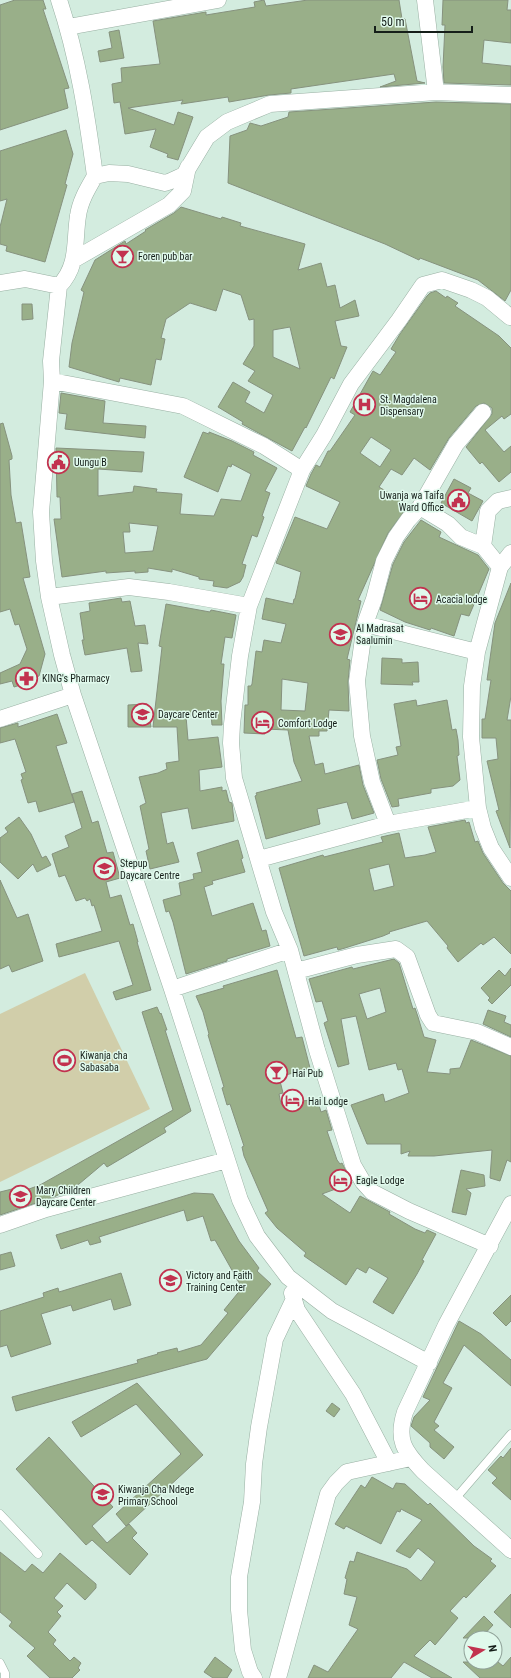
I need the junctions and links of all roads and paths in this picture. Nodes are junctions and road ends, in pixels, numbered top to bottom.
1 (59, 0) edge
2 (218, 0) edge
3 (425, 0) edge
4 (68, 27) junction
5 (436, 92) junction
6 (511, 96) edge
7 (189, 164) junction
8 (95, 176) junction
9 (75, 259) junction
10 (0, 283) edge
11 (59, 286) junction
12 (511, 318) edge
13 (52, 381) junction
14 (483, 412) dead end
15 (302, 470) junction
16 (511, 498) edge
17 (420, 508) junction
18 (483, 546) junction
19 (511, 553) edge
20 (500, 567) junction
21 (49, 597) junction
22 (249, 606) junction
23 (365, 624) junction
24 (477, 652) junction
25 (73, 695) junction
26 (0, 719) edge
27 (478, 808) junction
28 (388, 824) junction
29 (259, 859) junction
30 (511, 878) edge
31 (290, 950) junction
32 (296, 971) junction
33 (172, 989) junction
34 (511, 1047) edge
35 (227, 1160) junction
36 (511, 1204) edge
37 (0, 1226) edge
38 (490, 1246) junction
39 (288, 1277) junction
40 (294, 1299) junction
41 (429, 1363) junction
42 (511, 1434) edge
43 (411, 1458) junction
44 (389, 1463) junction
45 (455, 1499) junction
46 (0, 1514) edge
47 (511, 1550) edge
48 (38, 1554) dead end
49 (0, 1663) edge
50 (5, 1678) edge
51 (254, 1678) edge
52 (278, 1678) edge

1 - 4 street
2 - 4 street
3 - 5 street
4 - 8 street
5 - 6 street
5 - 7 street
7 - 8 street
7 - 9 street
8 - 9 street
9 - 11 street
10 - 11 street
11 - 13 street
12 - 15 street
13 - 15 street
13 - 21 street
14 - 17 street
15 - 22 street
16 - 18 street
17 - 18 street
17 - 23 street
18 - 20 street
19 - 20 street
20 - 24 street
21 - 22 street
21 - 25 street
22 - 29 street
23 - 24 street
23 - 28 street
24 - 27 street
25 - 26 street
25 - 33 street
27 - 28 street
27 - 30 street
28 - 29 street
29 - 31 street
31 - 32 street
31 - 33 street
32 - 34 street
32 - 38 street
33 - 35 street
35 - 37 street
35 - 39 street
36 - 38 street
38 - 41 street
39 - 40 street
39 - 41 street
40 - 44 street
40 - 51 street
41 - 43 street
42 - 45 lane
43 - 44 street
43 - 45 street
44 - 52 street
45 - 47 street
46 - 48 lane
49 - 50 lane

